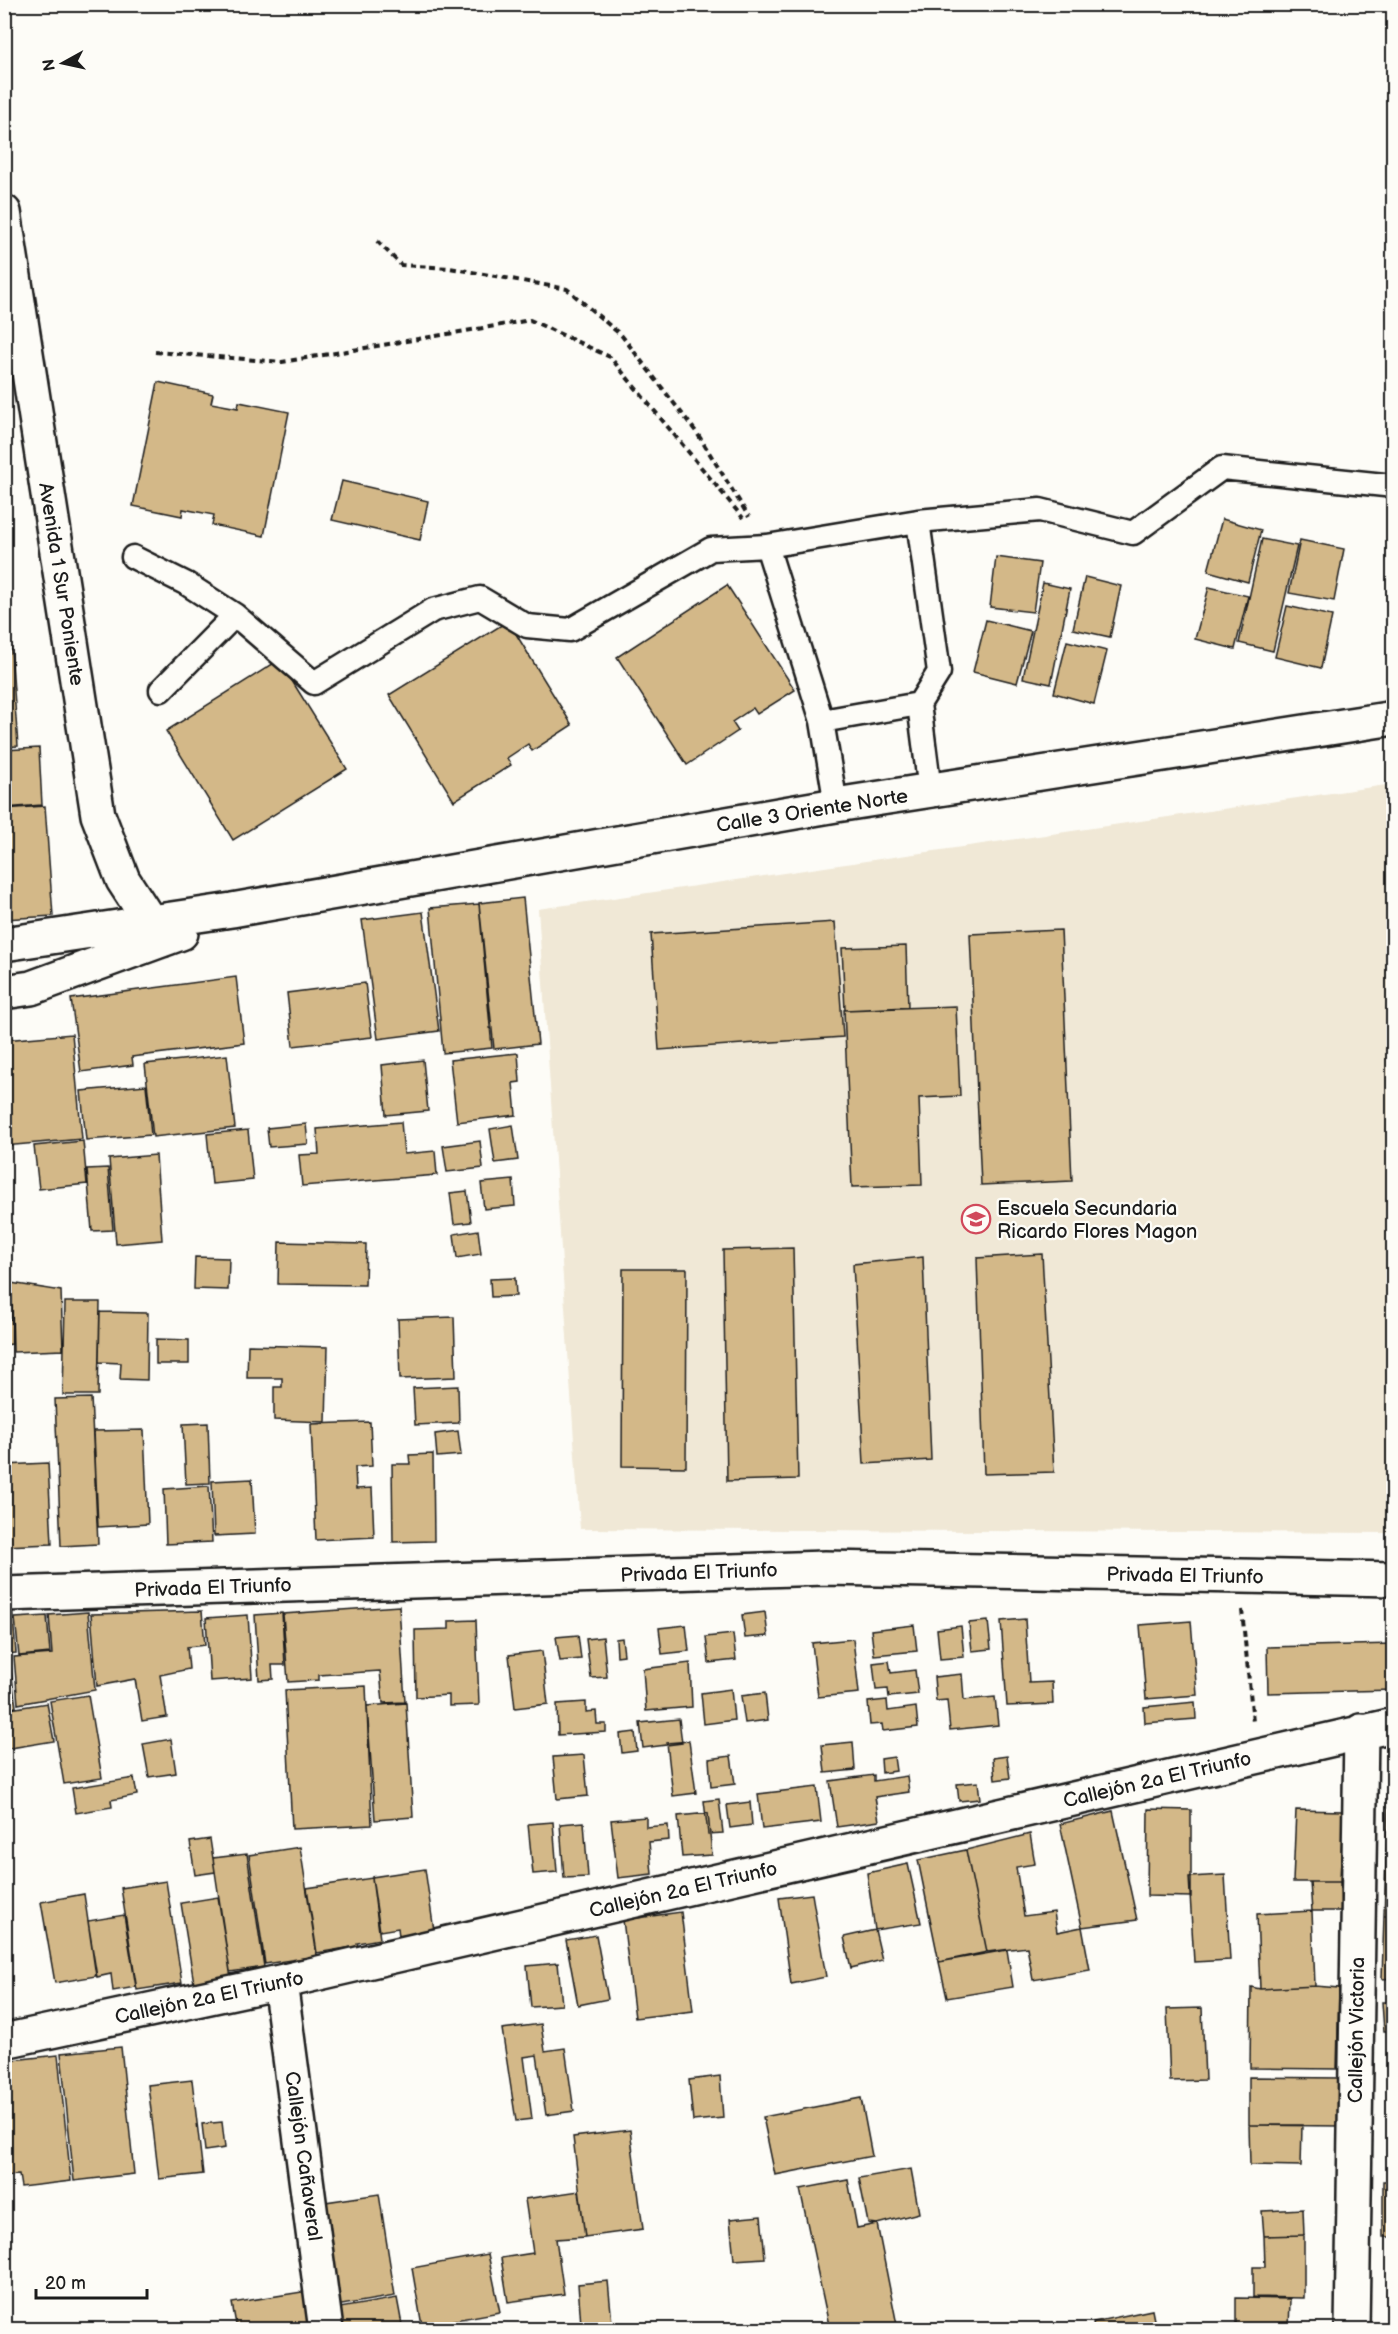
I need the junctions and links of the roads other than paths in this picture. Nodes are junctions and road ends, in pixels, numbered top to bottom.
1 (4, 212) edge
2 (1394, 486) edge
3 (918, 521) junction
4 (767, 546) junction
5 (133, 557) dead end
6 (235, 615) junction
7 (161, 690) dead end
8 (919, 704) junction
9 (1394, 718) edge
10 (822, 721) junction
11 (930, 791) junction
12 (836, 805) junction
13 (157, 932) junction
14 (4, 944) edge
15 (4, 992) edge
16 (1394, 1579) edge
17 (4, 1594) edge
18 (1394, 1725) edge
19 (1361, 1731) junction
20 (280, 1982) junction
21 (4, 2041) edge
22 (326, 2330) edge
23 (1352, 2330) edge

1 - 13 street, Avenida 1 Sur Poniente
2 - 3 lane
3 - 4 lane
3 - 8 lane
4 - 6 lane
4 - 10 lane
5 - 6 lane
6 - 7 lane
8 - 10 lane
8 - 11 lane
9 - 11 street, Calle 3 Oriente Norte
10 - 12 lane
11 - 12 street, Calle 3 Oriente Norte
12 - 13 street, Calle 3 Oriente Norte
13 - 14 street, Calle 3 Oriente Norte
13 - 15 street, Calle 3 Oriente Norte
16 - 17 street, Privada El Triunfo
18 - 19 street, Callejón 2a El Triunfo
19 - 20 street, Callejón 2a El Triunfo
19 - 23 street, Callejón Victoria
20 - 21 street, Callejón 2a El Triunfo
20 - 22 street, Callejón Cañaveral

